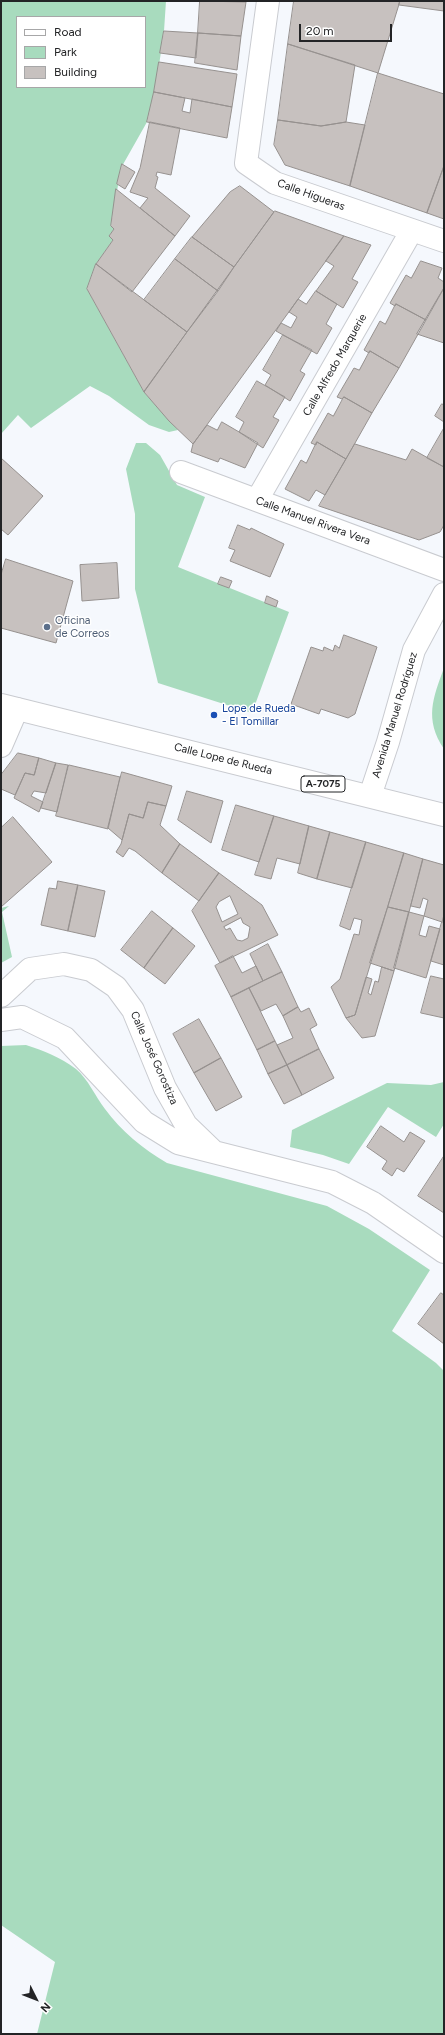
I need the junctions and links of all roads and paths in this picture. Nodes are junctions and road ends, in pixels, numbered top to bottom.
1 (268, 1) edge
2 (412, 230) junction
3 (444, 242) edge
4 (181, 472) dead end
5 (257, 500) junction
6 (444, 570) edge
7 (444, 594) edge
8 (9, 707) edge
9 (1, 746) edge
10 (370, 796) junction
11 (444, 815) edge
12 (1, 996) edge
13 (1, 1020) edge
14 (215, 1154) junction
15 (444, 1252) edge

1 - 2 street, Calle Higueras
2 - 3 street, Calle Higueras
2 - 5 street, Calle Alfredo Marquerie
4 - 5 street, Calle Manuel Rivera Vera
5 - 6 street, Calle Manuel Rivera Vera
7 - 10 street, Avenida Manuel Rodríguez
8 - 9 street
8 - 10 street, Calle Lope de Rueda / A-7075
10 - 11 street, Calle Lope de Rueda / A-7075
12 - 14 street, Calle José Gorostiza
13 - 14 street
14 - 15 street

